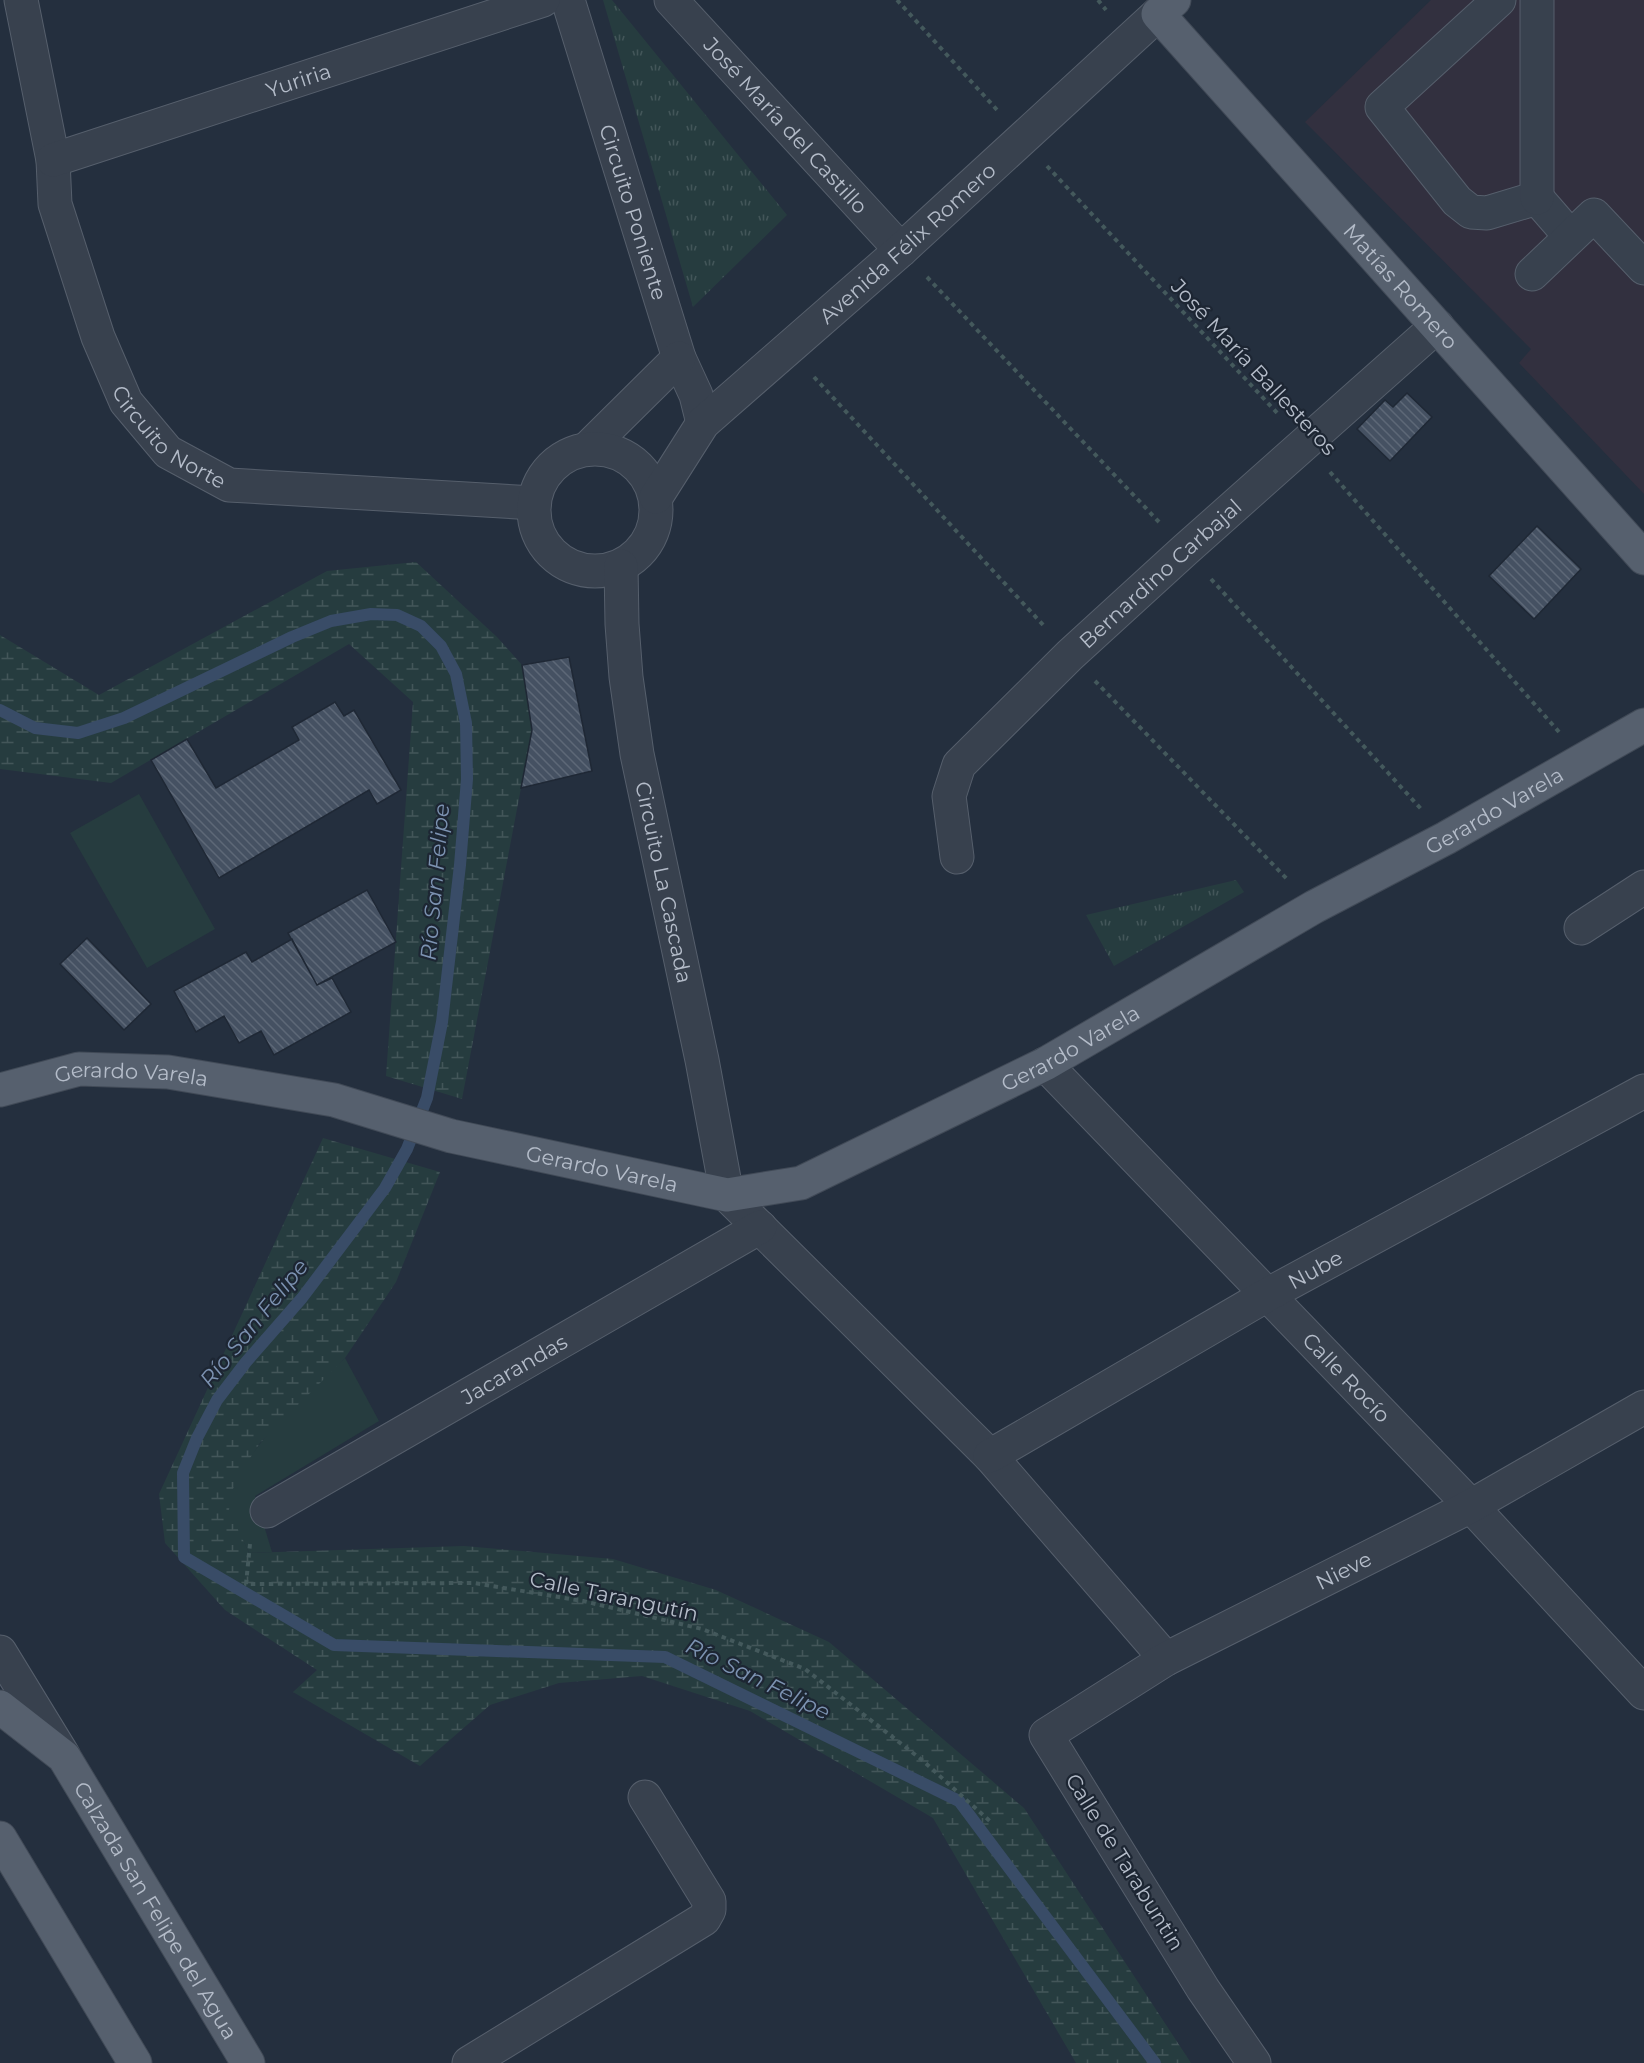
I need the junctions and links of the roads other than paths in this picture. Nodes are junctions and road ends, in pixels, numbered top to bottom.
1 (21, 0) edge
2 (543, 0) edge
3 (568, 0) edge
4 (671, 0) edge
5 (1499, 0) edge
6 (1536, 0) edge
7 (1166, 7) edge
8 (53, 160) junction
9 (1537, 198) junction
10 (1570, 236) junction
11 (902, 250) junction
12 (1644, 268) edge
13 (1532, 274) dead end
14 (1437, 326) junction
15 (679, 358) junction
16 (703, 423) junction
17 (588, 448) junction
18 (656, 497) junction
19 (534, 503) junction
20 (1644, 558) edge
21 (621, 566) junction
22 (1644, 725) edge
23 (957, 856) dead end
24 (1644, 887) edge
25 (1581, 928) dead end
26 (1045, 1064) junction
27 (0, 1090) edge
28 (1644, 1091) edge
29 (727, 1195) junction
30 (760, 1227) junction
31 (1267, 1295) junction
32 (1644, 1407) edge
33 (990, 1456) junction
34 (1471, 1506) junction
35 (267, 1511) road end
36 (0, 1652) edge
37 (1166, 1659) junction
38 (1644, 1693) edge
39 (0, 1707) edge
40 (1046, 1735) joint
41 (64, 1757) junction
42 (645, 1797) dead end
43 (0, 1838) edge
44 (135, 2063) edge
45 (248, 2063) edge
46 (469, 2063) edge
47 (1254, 2063) edge

1 - 8 street, Circuito Norte
2 - 8 street, Yuriria
3 - 15 street, Circuito Poniente
4 - 11 street, José María del Castillo
5 - 9 street
6 - 9 street
7 - 11 street, Avenida Félix Romero
7 - 14 main road, Matías Romero
8 - 19 street, Circuito Norte
9 - 10 street
10 - 12 street
10 - 13 street
11 - 16 street, Avenida Félix Romero
14 - 20 main road, Matías Romero
14 - 23 street, Bernardino Carbajal
15 - 16 street, Circuito Poniente
15 - 17 street
16 - 18 street, Avenida Félix Romero
17 - 18 street
17 - 19 street
18 - 21 street
19 - 21 street
21 - 29 street, Circuito La Cascada
22 - 26 main road, Gerardo Varela
24 - 25 street
26 - 29 main road, Gerardo Varela
26 - 31 street, Calle Rocío
27 - 29 main road, Gerardo Varela
28 - 31 street, Nube
29 - 30 street
30 - 33 street
30 - 35 street, Jacarandas
31 - 33 street, Nube
31 - 34 street, Calle Rocío
32 - 34 street, Nieve
33 - 37 street
34 - 37 street, Nieve
34 - 38 street, Calle Rocío
36 - 41 street
37 - 40 street, Nieve
39 - 41 main road
40 - 47 street, Calle de Tarabuntin
41 - 45 main road, Calzada San Felipe del Agua
42 - 46 street
43 - 44 main road

